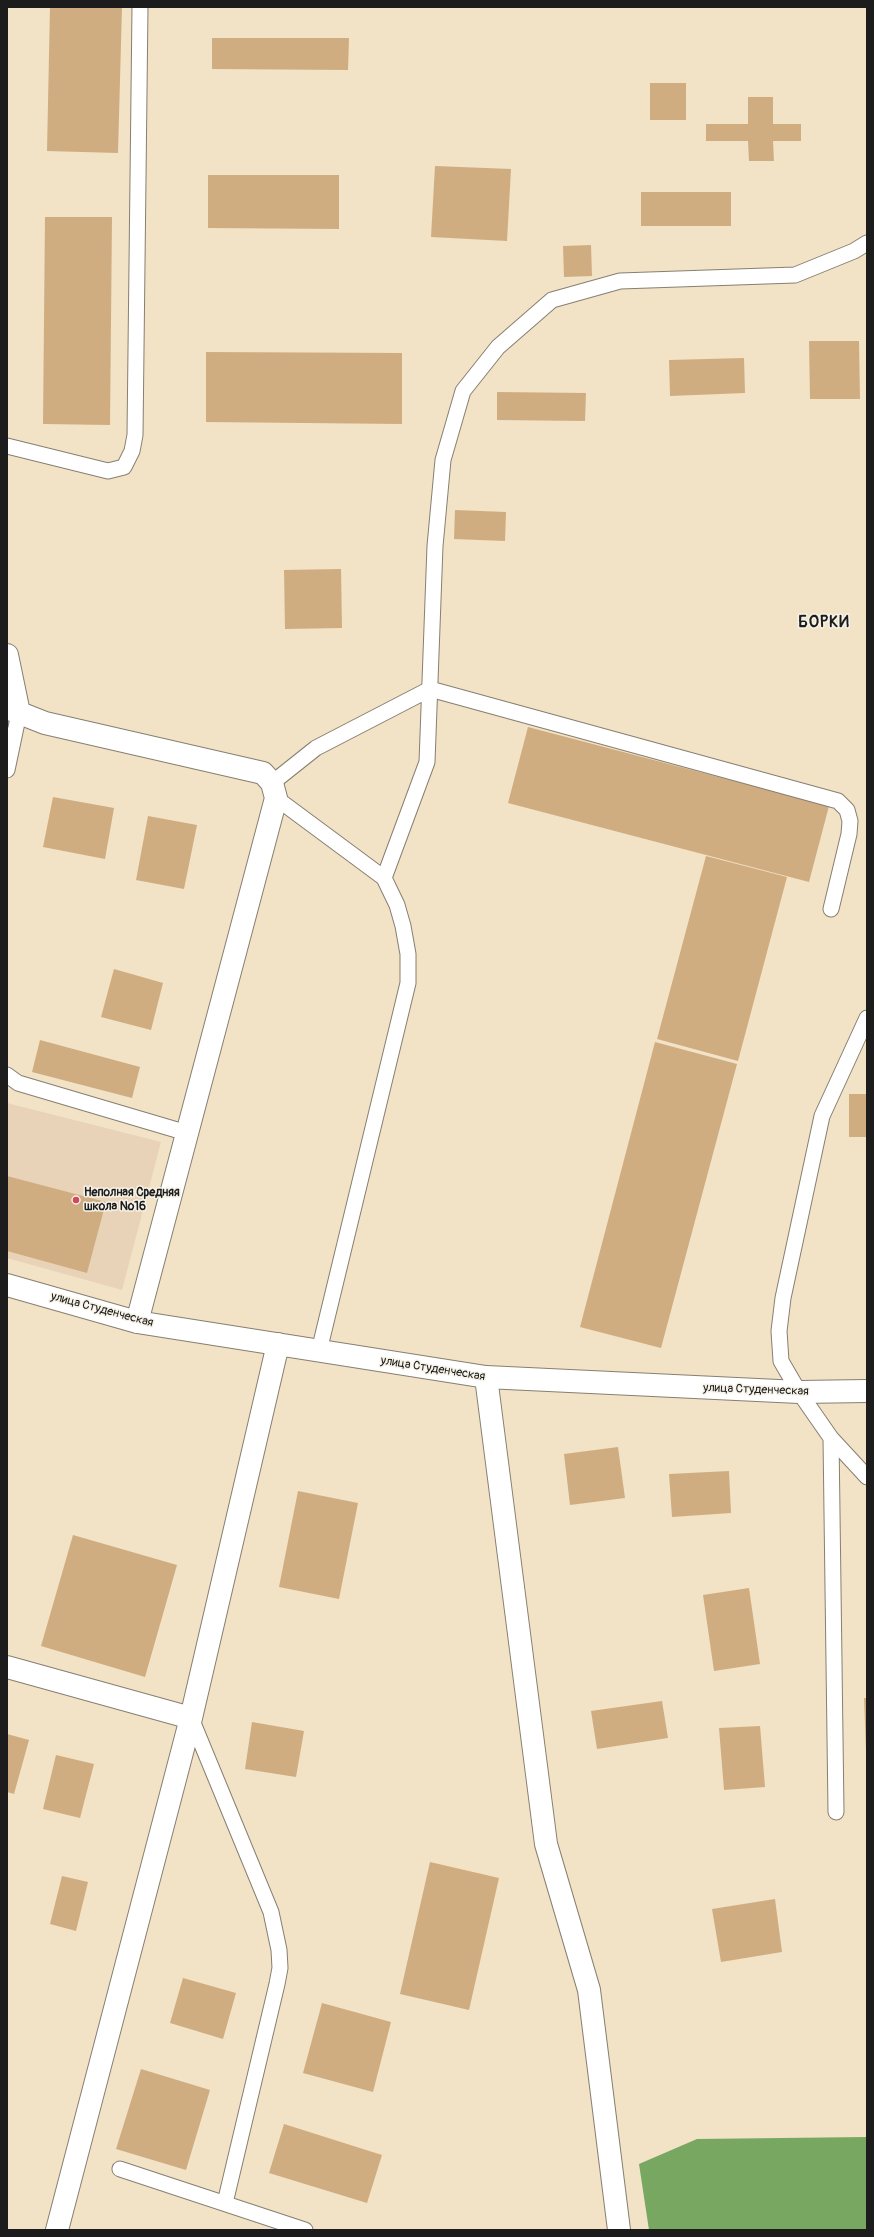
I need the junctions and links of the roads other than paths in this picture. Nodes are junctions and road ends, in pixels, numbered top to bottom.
1 (140, 7) edge
2 (867, 243) edge
3 (7, 446) edge
4 (7, 655) edge
5 (430, 689) junction
6 (13, 710) edge
7 (7, 770) edge
8 (274, 790) junction
9 (384, 878) junction
10 (832, 909) dead end
11 (867, 1018) edge
12 (7, 1075) edge
13 (187, 1132) junction
14 (7, 1285) edge
15 (137, 1322) junction
16 (278, 1344) junction
17 (319, 1351) junction
18 (486, 1377) junction
19 (867, 1391) edge
20 (799, 1392) junction
21 (831, 1438) junction
22 (867, 1477) edge
23 (7, 1667) edge
24 (191, 1718) junction
25 (836, 1812) dead end
26 (120, 2169) dead end
27 (225, 2203) junction
28 (56, 2230) edge
29 (305, 2230) edge
30 (619, 2230) edge

1 - 3 lane
2 - 5 lane
4 - 6 street
5 - 8 lane
5 - 9 lane
5 - 10 lane
6 - 7 lane
6 - 8 street
8 - 9 lane
8 - 13 street
9 - 17 lane
11 - 20 lane
12 - 13 lane
13 - 15 street
14 - 15 street, улица Студенческая
15 - 16 street, улица Студенческая
16 - 17 street, улица Студенческая
16 - 24 street
17 - 18 street, улица Студенческая
18 - 20 street, улица Студенческая
18 - 30 street
19 - 20 street, улица Студенческая
20 - 21 lane
21 - 22 lane
21 - 25 lane
23 - 24 street
24 - 27 lane
24 - 28 street
26 - 27 lane
27 - 29 lane

